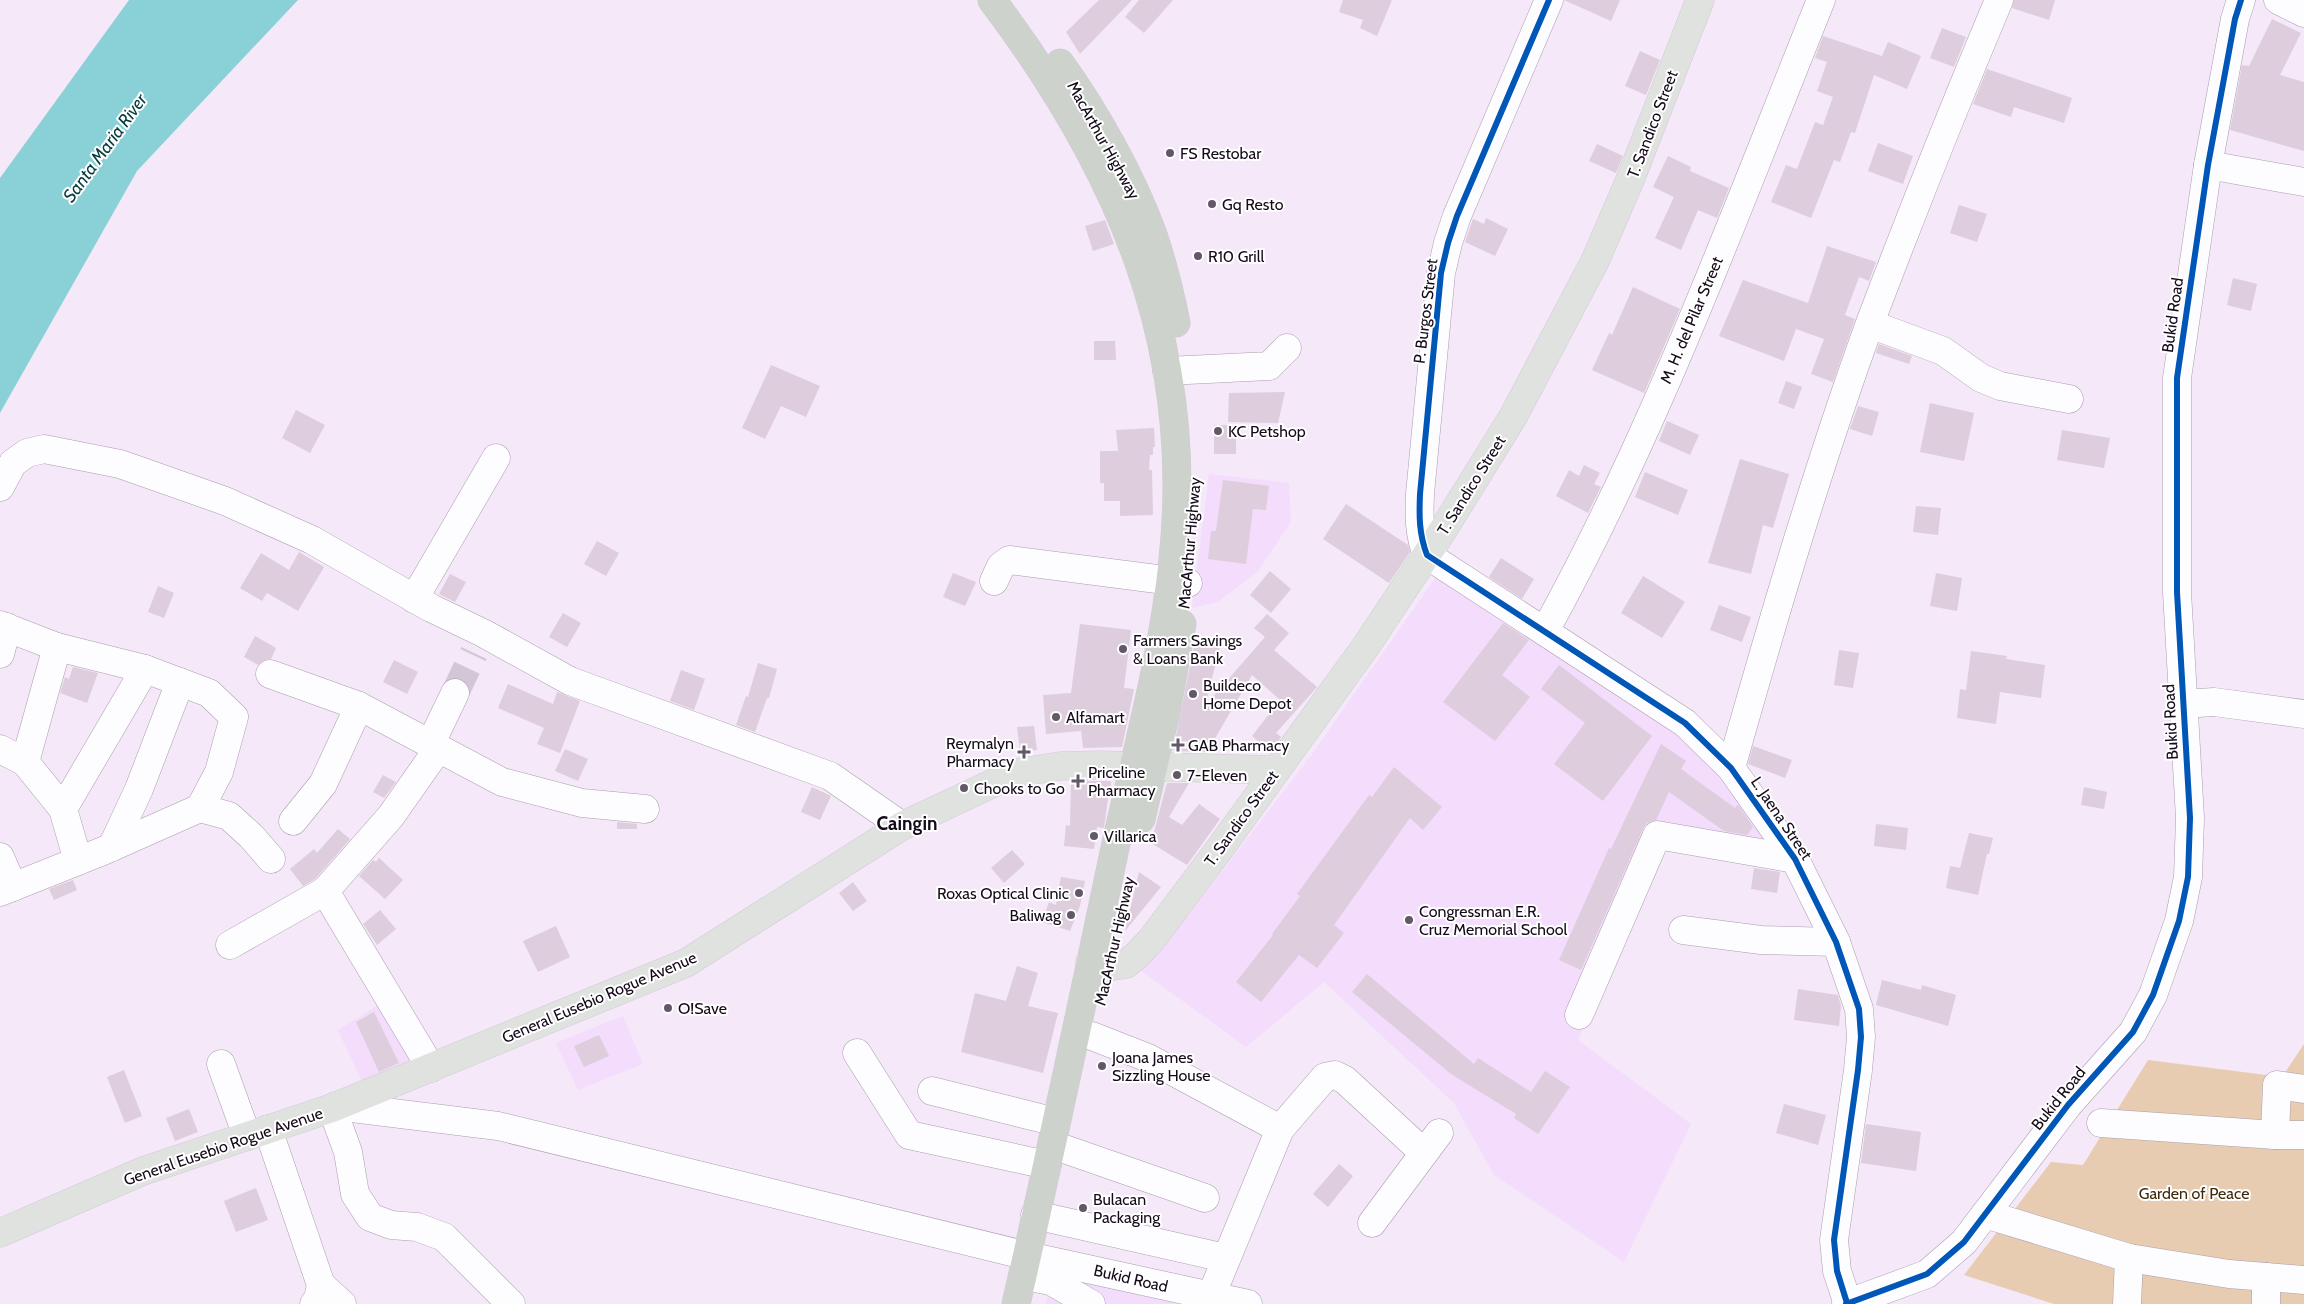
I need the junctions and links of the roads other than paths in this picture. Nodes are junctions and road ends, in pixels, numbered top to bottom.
1 (992, 0) edge
2 (1014, 0) edge
3 (1549, 0) edge
4 (1700, 0) edge
5 (1821, 0) edge
6 (1999, 0) edge
7 (2241, 0) edge
8 (2278, 0) edge
9 (2304, 13) edge
10 (2208, 165) junction
11 (2304, 182) edge
12 (1870, 324) junction
13 (1287, 348) dead end
14 (1176, 371) junction
15 (2069, 399) dead end
16 (496, 458) dead end
17 (0, 488) edge
18 (1427, 555) junction
19 (994, 581) dead end
20 (1179, 582) junction
21 (414, 598) junction
22 (3, 626) edge
23 (1545, 631) junction
24 (57, 647) junction
25 (0, 654) edge
26 (145, 669) junction
27 (270, 674) dead end
28 (180, 682) junction
29 (455, 693) tunnel mouth
30 (2182, 704) junction
31 (359, 706) junction
32 (2304, 714) edge
33 (434, 747) junction
34 (0, 749) edge
35 (25, 762) junction
36 (1143, 766) junction
37 (1731, 768) junction
38 (1275, 770) junction
39 (200, 808) junction
40 (63, 809) junction
41 (645, 809) dead end
42 (293, 822) dead end
43 (902, 826) junction
44 (112, 847) junction
45 (0, 857) edge
46 (271, 859) dead end
47 (1795, 859) junction
48 (78, 861) junction
49 (6, 889) edge
50 (325, 891) junction
51 (1683, 930) dead end
52 (1836, 942) junction
53 (230, 944) dead end
54 (1099, 964) junction
55 (1579, 1014) dead end
56 (1092, 1036) junction
57 (857, 1053) dead end
58 (221, 1064) dead end
59 (432, 1068) junction
60 (1066, 1084) junction
61 (2304, 1089) edge
62 (932, 1091) dead end
63 (334, 1107) junction
64 (2102, 1123) dead end
65 (1280, 1128) junction
66 (257, 1133) junction
67 (2275, 1135) junction
68 (2304, 1135) edge
69 (1052, 1144) junction
70 (1205, 1198) dead end
71 (1985, 1214) junction
72 (1035, 1215) junction
73 (1372, 1223) dead end
74 (0, 1233) edge
75 (1225, 1258) junction
76 (2129, 1258) junction
77 (1031, 1263) junction
78 (2266, 1277) junction
79 (2304, 1280) edge
80 (318, 1294) edge
81 (1211, 1296) junction
82 (342, 1304) edge
83 (511, 1304) edge
84 (1016, 1304) edge
85 (1091, 1304) edge
86 (1248, 1304) edge
87 (1847, 1304) edge
88 (2127, 1304) edge
89 (2266, 1304) edge

1 - 14 highway, MacArthur Highway
2 - 14 highway, MacArthur Highway
3 - 18 street, P. Burgos Street
4 - 18 main road, T. Sandico Street
5 - 23 street, M. H. del Pilar Street
6 - 12 street
7 - 10 street, Bukid Road
8 - 9 street
10 - 11 street
10 - 30 street, Bukid Road
12 - 15 street
12 - 37 street
13 - 14 street
14 - 20 highway, MacArthur Highway
16 - 21 street
17 - 21 street
18 - 23 street, L. Jaena Street
18 - 38 main road, T. Sandico Street
19 - 20 street
20 - 36 highway, MacArthur Highway
21 - 43 street
22 - 24 street
22 - 25 street
23 - 37 street, L. Jaena Street
24 - 26 street
24 - 35 street
26 - 28 street
26 - 40 street
27 - 31 street
28 - 39 street
28 - 44 street
29 - 33 street
30 - 32 street
30 - 71 street, Bukid Road
31 - 33 street
31 - 42 street
33 - 41 street
33 - 50 street
34 - 35 street
35 - 40 street
36 - 38 main road, General Eusebio Rogue Avenue
36 - 43 main road, General Eusebio Rogue Avenue
36 - 54 highway, MacArthur Highway
37 - 47 street, L. Jaena Street
38 - 54 main road, T. Sandico Street
39 - 44 street
39 - 46 street
40 - 48 street
43 - 59 main road, General Eusebio Rogue Avenue
44 - 48 street
45 - 49 street
47 - 52 street, L. Jaena Street
47 - 55 street
48 - 49 street
50 - 53 street
50 - 59 street
51 - 52 street
52 - 87 street, L. Jaena Street
54 - 56 highway, MacArthur Highway
54 - 60 highway, MacArthur Highway
56 - 60 highway, MacArthur Highway
56 - 65 street
57 - 69 street
58 - 66 street
59 - 63 main road, General Eusebio Rogue Avenue
60 - 69 highway, MacArthur Highway
61 - 67 street
62 - 69 street
63 - 66 main road, General Eusebio Rogue Avenue
63 - 77 street
63 - 83 street
64 - 67 street
65 - 73 street
65 - 75 street
66 - 74 main road, General Eusebio Rogue Avenue
66 - 80 street
67 - 68 street
69 - 70 street
69 - 72 highway, MacArthur Highway
71 - 76 street
71 - 87 street, Bukid Road
72 - 75 street
72 - 77 highway, MacArthur Highway
75 - 81 street
76 - 78 street
76 - 88 street
77 - 81 street, Bukid Road
77 - 84 highway, MacArthur Highway
77 - 85 street
78 - 79 street
78 - 89 street
80 - 82 street
81 - 86 street, Bukid Road

